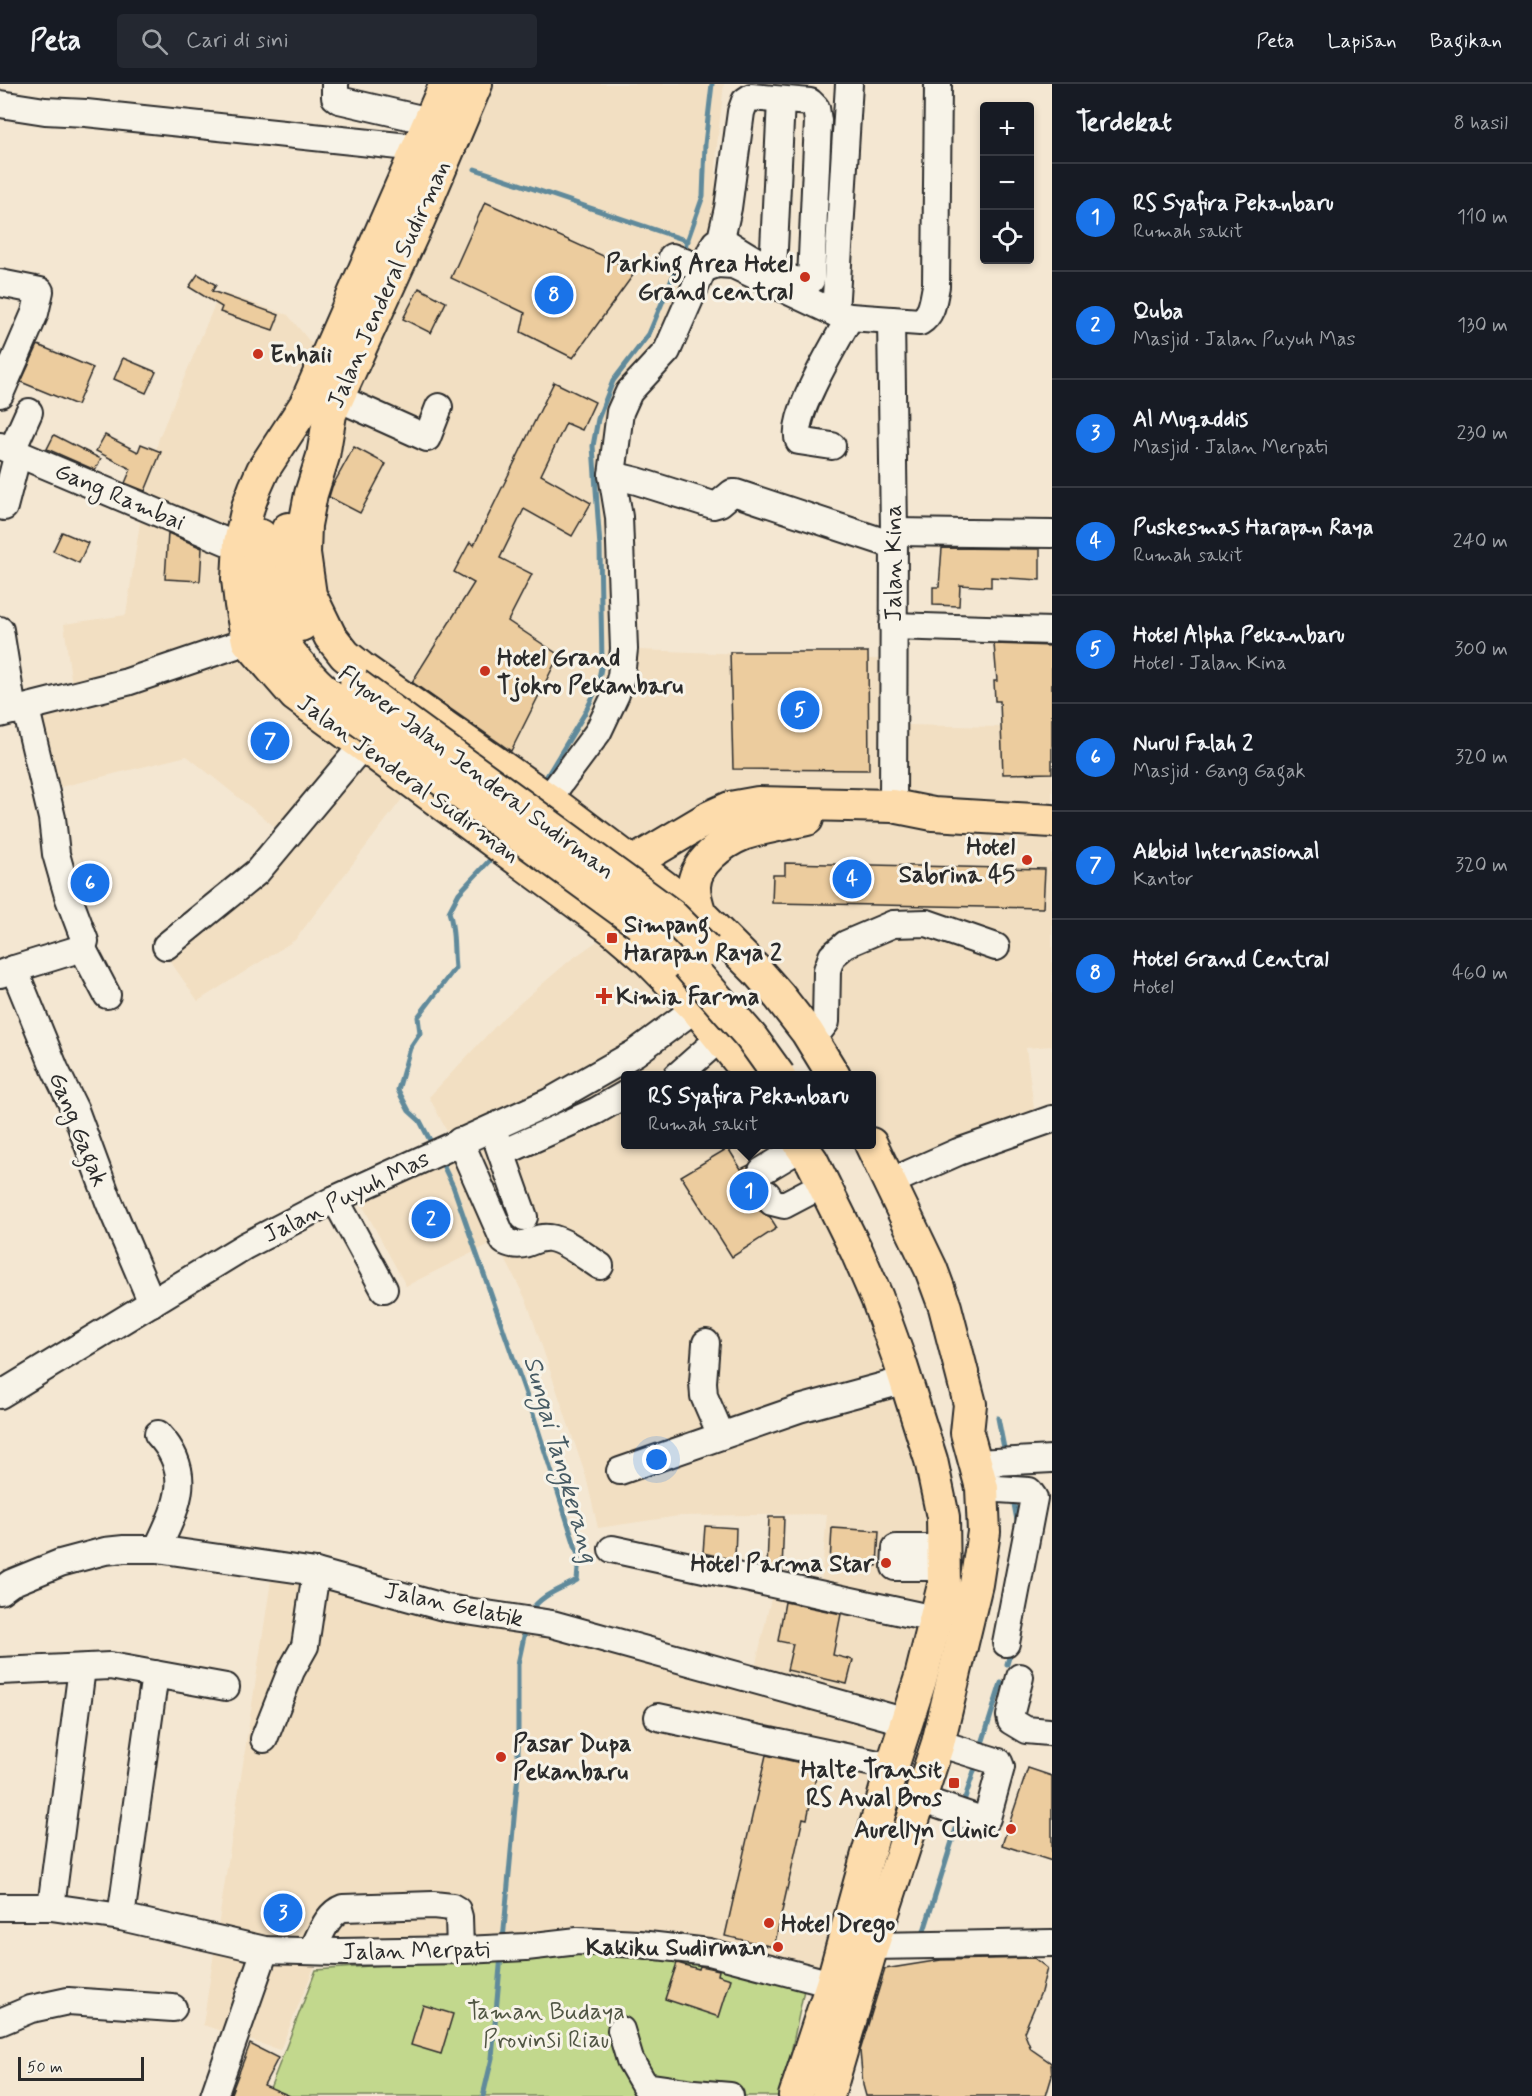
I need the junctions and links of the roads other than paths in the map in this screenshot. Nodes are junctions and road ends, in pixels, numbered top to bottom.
1 (335, 84) edge
2 (446, 84) edge
3 (476, 84) edge
4 (849, 84) edge
5 (939, 84) edge
6 (781, 100) junction
7 (0, 104) edge
8 (424, 134) junction
9 (721, 239) junction
10 (672, 257) dead end
11 (701, 268) junction
12 (772, 270) junction
13 (0, 283) edge
14 (843, 315) junction
15 (891, 320) junction
16 (2, 382) edge
17 (439, 407) dead end
18 (29, 412) dead end
19 (318, 415) junction
20 (832, 446) dead end
21 (10, 450) edge
22 (612, 475) junction
23 (4, 507) dead end
24 (1052, 534) edge
25 (894, 538) junction
26 (239, 547) junction
27 (893, 626) junction
28 (0, 630) edge
29 (1052, 631) edge
30 (248, 641) junction
31 (13, 712) edge
32 (363, 745) junction
33 (512, 775) junction
34 (554, 803) junction
35 (893, 807) junction
36 (933, 814) junction
37 (710, 817) junction
38 (807, 819) junction
39 (1052, 821) edge
40 (473, 825) junction
41 (646, 871) junction
42 (590, 911) junction
43 (700, 914) junction
44 (614, 930) junction
45 (166, 946) dead end
46 (996, 947) dead end
47 (82, 951) junction
48 (751, 964) junction
49 (7, 971) edge
50 (107, 995) dead end
51 (696, 1008) junction
52 (720, 1038) junction
53 (812, 1041) junction
54 (683, 1071) edge
55 (747, 1071) edge
56 (775, 1071) edge
57 (806, 1071) edge
58 (831, 1071) edge
59 (621, 1097) edge
60 (1052, 1119) edge
61 (492, 1126) junction
62 (454, 1144) junction
63 (804, 1149) edge
64 (810, 1149) edge
65 (812, 1149) edge
66 (852, 1149) edge
67 (874, 1149) edge
68 (502, 1154) junction
69 (890, 1182) junction
70 (824, 1184) junction
71 (335, 1199) junction
72 (524, 1217) dead end
73 (600, 1266) dead end
74 (384, 1288) dead end
75 (152, 1303) junction
76 (706, 1343) dead end
77 (906, 1380) junction
78 (0, 1395) edge
79 (943, 1406) junction
80 (158, 1434) dead end
81 (722, 1435) junction
82 (1052, 1459) edge
83 (975, 1461) junction
84 (620, 1471) dead end
85 (939, 1496) junction
86 (157, 1549) junction
87 (612, 1549) dead end
88 (316, 1572) junction
89 (4, 1581) edge
90 (934, 1619) junction
91 (1006, 1643) dead end
92 (82, 1668) junction
93 (0, 1671) edge
94 (155, 1674) junction
95 (1020, 1677) dead end
96 (226, 1687) dead end
97 (658, 1717) dead end
98 (907, 1722) junction
99 (1051, 1728) edge
100 (264, 1739) dead end
101 (938, 1743) junction
102 (892, 1767) junction
103 (920, 1799) junction
104 (0, 1907) edge
105 (51, 1907) junction
106 (120, 1917) junction
107 (1052, 1943) edge
108 (872, 1946) junction
109 (265, 1950) junction
110 (462, 1950) junction
111 (312, 1951) junction
112 (832, 1984) junction
113 (173, 2008) dead end
114 (0, 2022) edge
115 (621, 2030) dead end
116 (644, 2091) edge
117 (214, 2096) edge
118 (730, 2096) edge
119 (795, 2096) edge
120 (828, 2096) edge

1 - 8 street
2 - 8 main road, Jalan Jenderal Sudirman
3 - 19 main road, Jalan Jenderal Sudirman
4 - 14 street
5 - 15 street
6 - 9 street
6 - 12 street
6 - 12 street
7 - 8 street
8 - 19 main road, Jalan Jenderal Sudirman
9 - 11 street
9 - 12 street
10 - 11 street
11 - 14 street
11 - 22 street
13 - 16 street
14 - 15 street
14 - 20 street
15 - 25 street, Jalan Kina
17 - 19 street
18 - 21 street
19 - 26 main road, Jalan Jenderal Sudirman
19 - 33 main road, Jalan Jenderal Sudirman
19 - 56 main road, Flyover Jalan Jenderal Sudirman, bridge
19 - 57 main road, Flyover Jalan Jenderal Sudirman, bridge
21 - 23 street
21 - 26 street, Gang Rambai
22 - 25 street
22 - 34 street
24 - 25 street
25 - 27 street, Jalan Kina
26 - 30 main road, Jalan Jenderal Sudirman
27 - 29 street
27 - 35 street, Jalan Kina
28 - 31 street
30 - 31 street
30 - 32 main road, Jalan Jenderal Sudirman
31 - 47 street
32 - 40 main road, Jalan Jenderal Sudirman
32 - 45 street
33 - 34 main road, Jalan Jenderal Sudirman
33 - 40 main road
34 - 37 main road
34 - 41 main road, Jalan Jenderal Sudirman
35 - 36 main road
35 - 37 main road
36 - 38 main road
36 - 39 main road
37 - 41 main road
38 - 41 main road
38 - 43 main road
40 - 42 main road, Jalan Jenderal Sudirman
41 - 42 main road
41 - 43 main road, Jalan Jenderal Sudirman
41 - 44 main road
42 - 44 main road, Jalan Jenderal Sudirman
43 - 48 main road, Jalan Jenderal Sudirman
44 - 51 main road, Jalan Jenderal Sudirman
46 - 53 street
47 - 49 street
47 - 50 street
48 - 51 main road
48 - 53 main road, Jalan Jenderal Sudirman
49 - 75 street, Gang Gagak
51 - 52 main road, Jalan Jenderal Sudirman
51 - 61 street, Jalan Puyuh Mas
52 - 54 street
52 - 55 main road, Jalan Jenderal Sudirman
53 - 58 main road, Jalan Jenderal Sudirman
59 - 68 street
60 - 69 street
61 - 62 street, Jalan Puyuh Mas
61 - 68 street
62 - 71 street, Jalan Puyuh Mas
62 - 73 street
63 - 70 street
64 - 70 main road
65 - 79 main road
66 - 79 main road
67 - 69 main road
68 - 72 street
69 - 83 main road
70 - 77 main road
71 - 74 street
71 - 75 street, Jalan Puyuh Mas
75 - 78 street, Jalan Puyuh Mas
76 - 81 street
77 - 81 street
77 - 85 main road
79 - 83 main road
79 - 85 main road
80 - 86 street
81 - 84 street
82 - 83 street
83 - 91 street
83 - 101 main road
85 - 90 main road
86 - 88 street, Jalan Gelatik
86 - 89 street, Jalan Gelatik
87 - 90 street
88 - 98 street, Jalan Gelatik
88 - 100 street
90 - 98 main road
92 - 93 street
92 - 94 street
92 - 105 street
94 - 96 street
94 - 106 street
95 - 99 street
97 - 102 street
98 - 102 main road
101 - 103 main road
101 - 103 street
102 - 112 main road
103 - 108 main road
104 - 105 street, Jalan Merpati
105 - 106 street, Jalan Merpati
106 - 109 street, Jalan Merpati
107 - 108 street
108 - 120 main road
109 - 111 street, Jalan Merpati
109 - 117 street
110 - 111 street, Jalan Merpati
110 - 111 street
110 - 112 street, Jalan Merpati
112 - 119 main road
113 - 114 street
115 - 116 street
116 - 118 street

